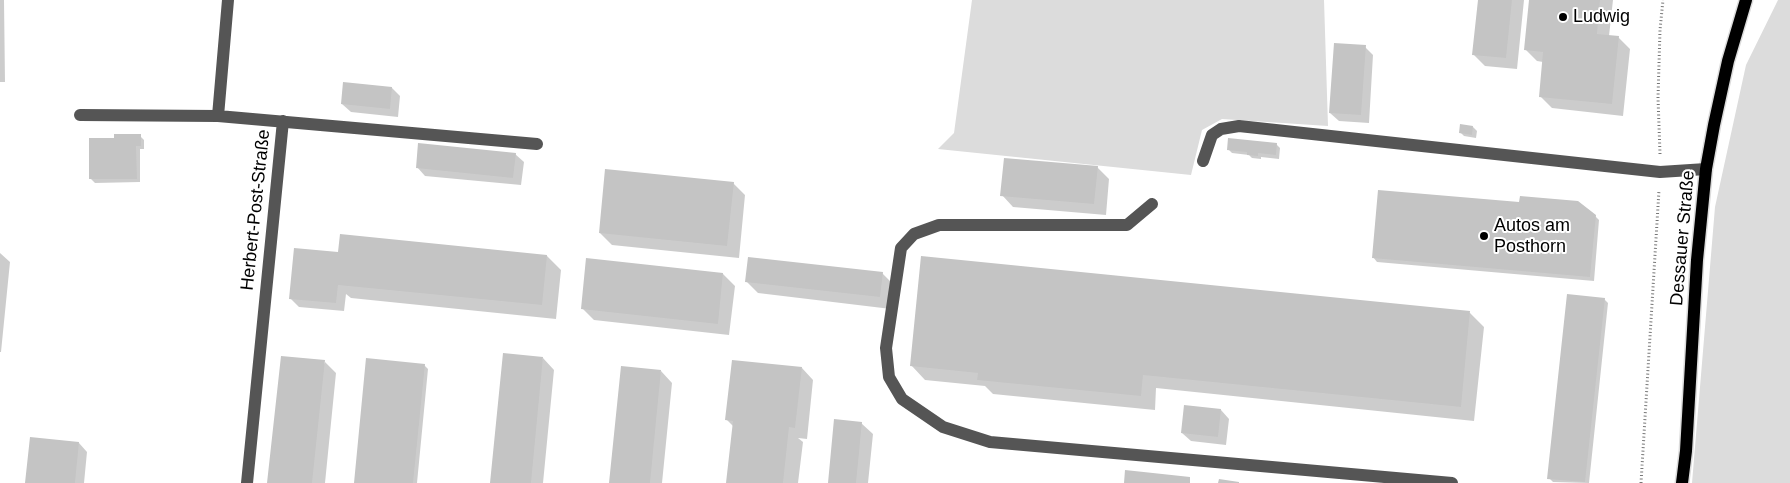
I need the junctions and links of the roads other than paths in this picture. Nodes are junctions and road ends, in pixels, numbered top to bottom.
1 (228, 0) edge
2 (1746, 0) edge
3 (80, 115) dead end
4 (218, 116) junction
5 (283, 122) junction
6 (537, 144) dead end
7 (1203, 161) dead end
8 (1706, 169) junction
9 (1152, 204) dead end
10 (247, 483) edge
11 (1452, 483) edge
12 (1682, 483) edge

1 - 4 street
2 - 8 main road, Dessauer Straße
3 - 4 street, Herbert-Post-Straße
4 - 5 street, Herbert-Post-Straße
5 - 6 street
5 - 10 street, Herbert-Post-Straße
7 - 8 street
8 - 12 main road, Dessauer Straße
9 - 11 street

